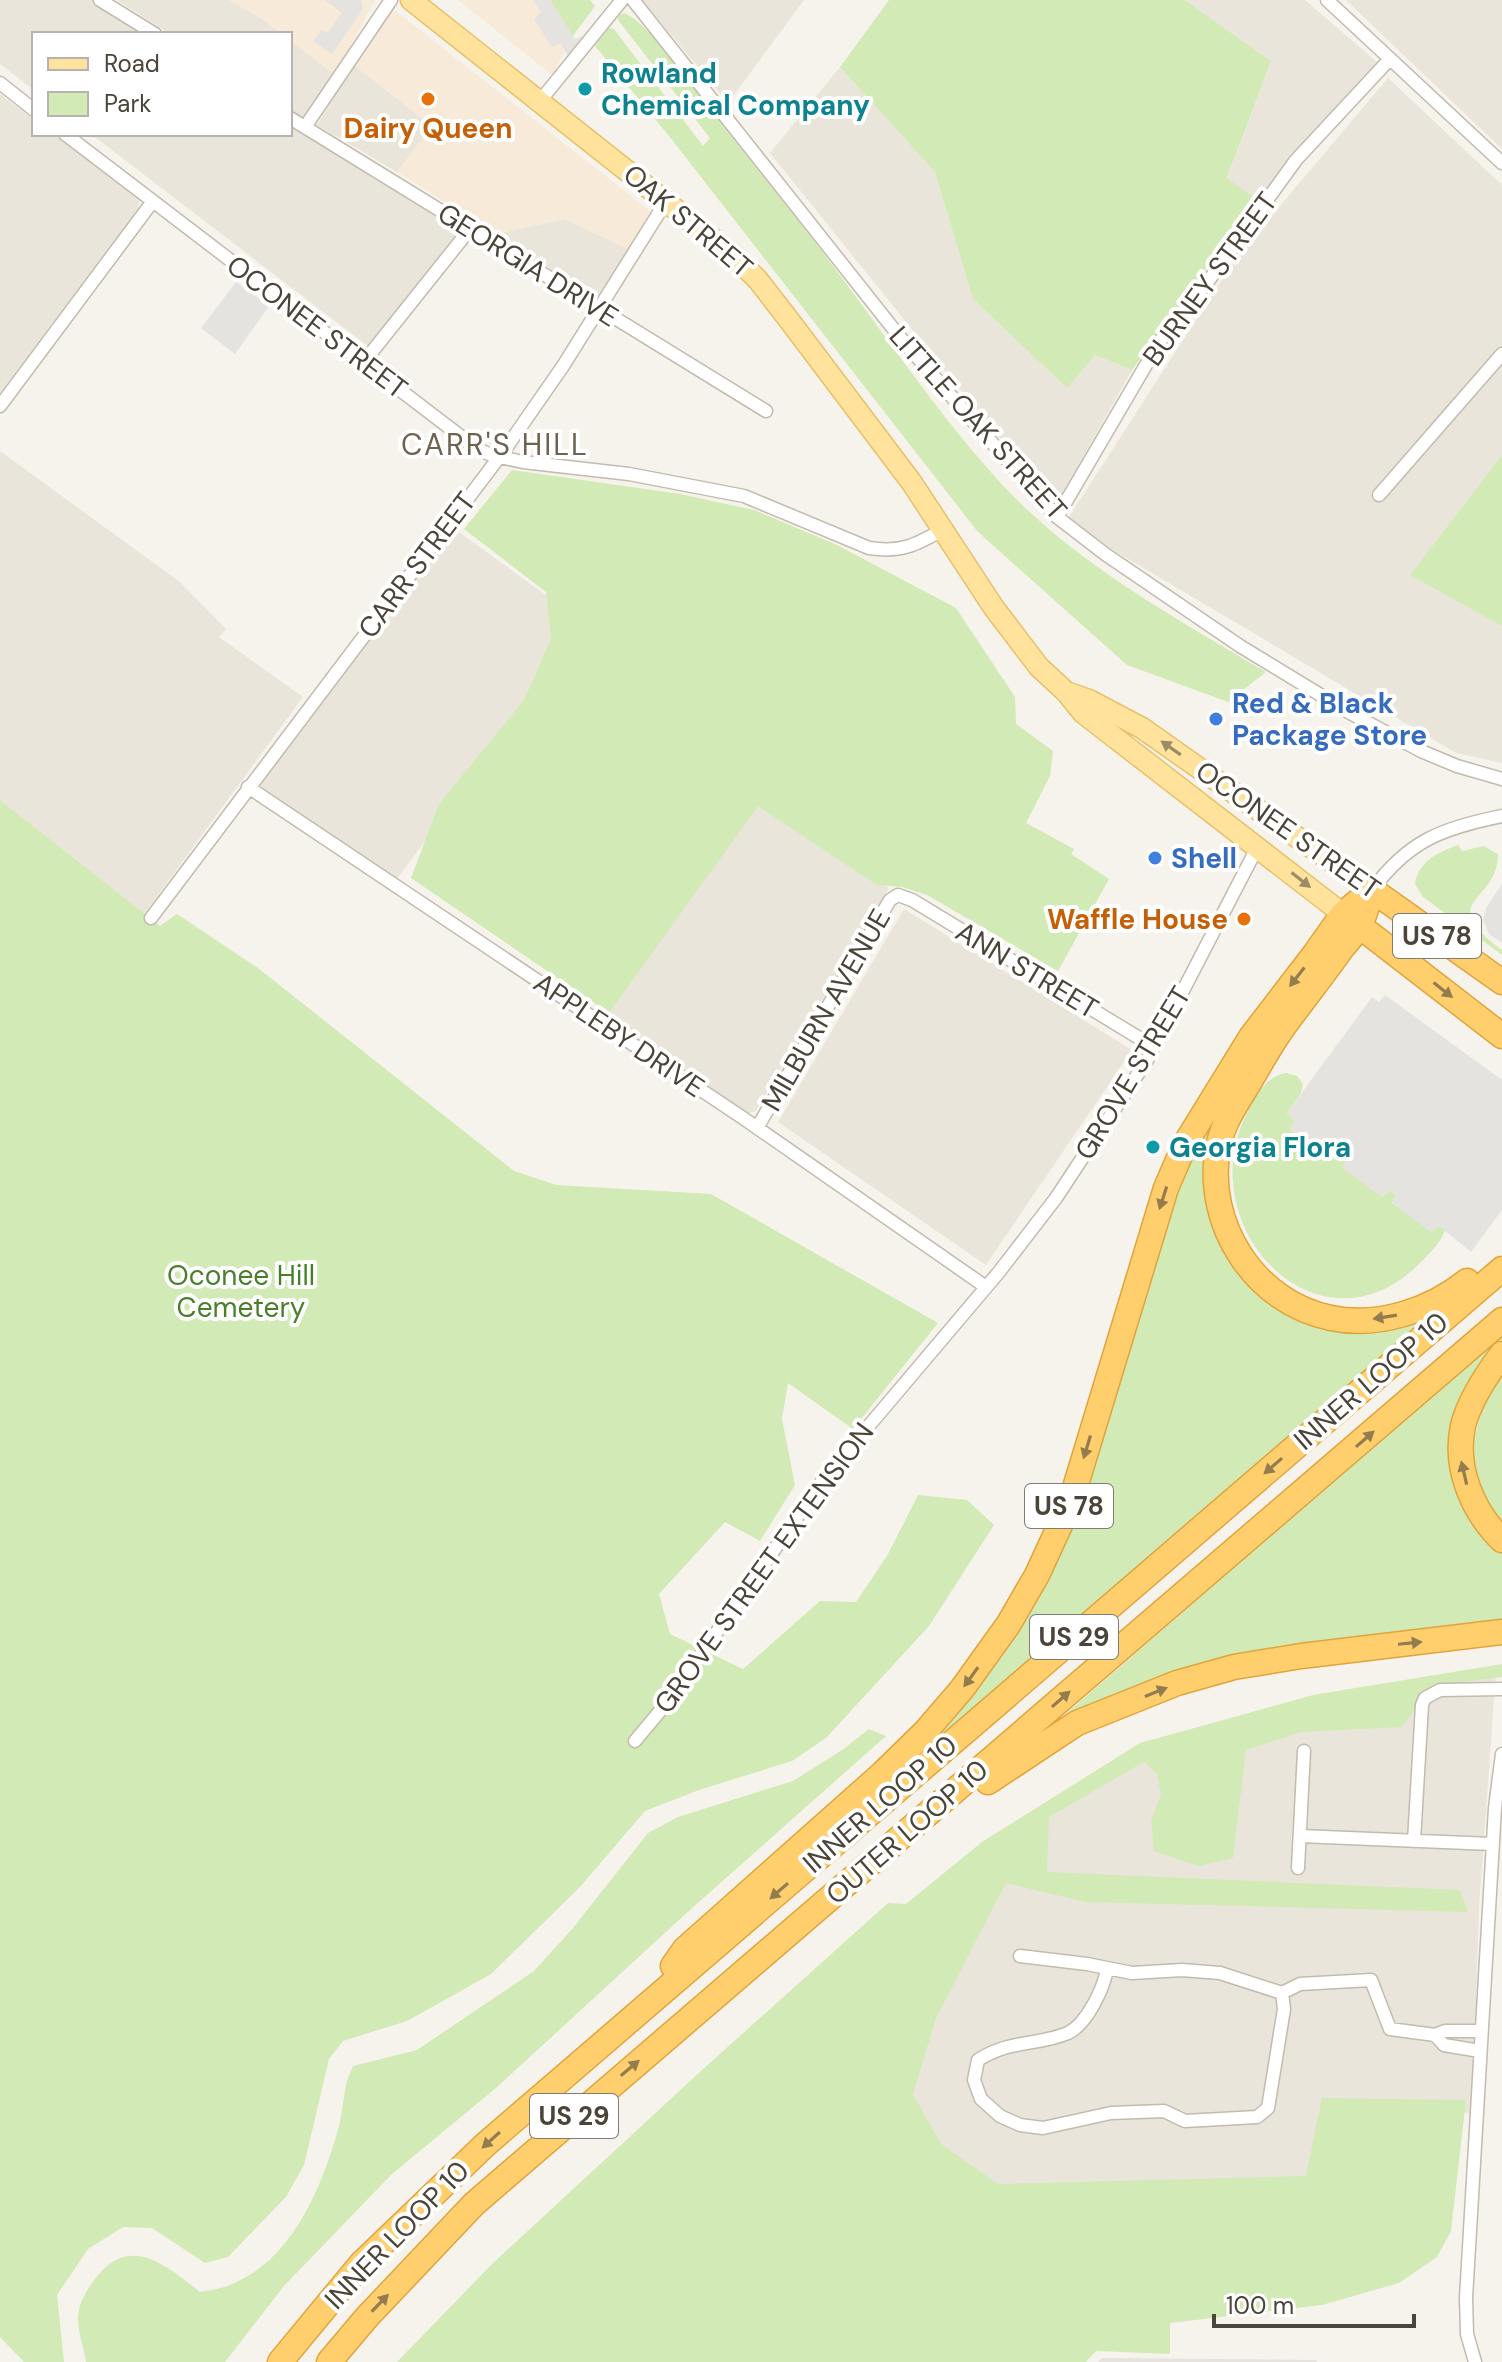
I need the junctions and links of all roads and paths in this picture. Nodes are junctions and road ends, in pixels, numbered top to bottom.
1 (100, 0) edge
2 (391, 0) edge
3 (411, 0) edge
4 (622, 0) edge
5 (633, 0) edge
6 (1327, 0) edge
7 (152, 32) edge
8 (1389, 60) junction
9 (0, 83) edge
10 (540, 101) junction
11 (32, 108) edge
12 (292, 119) edge
13 (305, 127) junction
14 (68, 136) edge
15 (1502, 163) edge
16 (667, 200) junction
17 (153, 201) junction
18 (470, 229) junction
19 (599, 309) junction
20 (1502, 354) edge
21 (363, 363) junction
22 (0, 406) edge
23 (766, 411) dead end
24 (499, 457) junction
25 (1379, 495) dead end
26 (1057, 517) junction
27 (944, 529) junction
28 (1066, 692) junction
29 (1502, 779) edge
30 (248, 787) junction
31 (1502, 816) edge
32 (1258, 846) junction
33 (1372, 890) junction
34 (898, 895) joint
35 (151, 918) dead end
36 (1351, 920) junction
37 (1384, 945) junction
38 (1502, 982) edge
39 (1314, 987) junction
40 (1502, 1036) edge
41 (1154, 1047) junction
42 (757, 1128) junction
43 (1502, 1258) edge
44 (1502, 1269) edge
45 (986, 1287) junction
46 (1502, 1320) edge
47 (1502, 1354) edge
48 (1502, 1540) edge
49 (1502, 1632) edge
50 (1502, 1689) edge
51 (635, 1741) dead end
52 (1304, 1751) dead end
53 (1502, 1754) edge
54 (918, 1824) junction
55 (1300, 1836) junction
56 (1414, 1841) junction
57 (1492, 1844) junction
58 (1298, 1868) dead end
59 (1020, 1956) dead end
60 (1107, 1970) junction
61 (1282, 1993) junction
62 (646, 2004) junction
63 (1481, 2031) junction
64 (1435, 2035) junction
65 (1480, 2051) junction
66 (280, 2362) edge
67 (329, 2362) edge
68 (1475, 2362) edge

1 - 7 street
2 - 13 street
3 - 10 main road, OAK STREET
4 - 10 street
5 - 26 street, LITTLE OAK STREET
6 - 8 street
8 - 15 street
8 - 26 street, BURNEY STREET
9 - 11 street
10 - 16 main road, OAK STREET
12 - 13 street, GEORGIA DRIVE
13 - 18 street, GEORGIA DRIVE
14 - 17 street, OCONEE STREET
16 - 19 street, CARR STREET
16 - 27 main road, OAK STREET
17 - 21 street, OCONEE STREET
17 - 22 street
18 - 19 street, GEORGIA DRIVE
18 - 21 street
19 - 23 street, GEORGIA DRIVE
19 - 24 street, CARR STREET
20 - 25 street
21 - 24 street, OCONEE STREET
24 - 27 street, OCONEE STREET
24 - 30 street, CARR STREET
26 - 29 street, LITTLE OAK STREET
27 - 28 main road, OCONEE STREET
28 - 32 main road, OCONEE STREET
33 -> 28 main road, OCONEE STREET
30 - 35 street, CARR STREET
30 - 42 street, APPLEBY DRIVE
31 - 33 street
32 -> 36 main road, OCONEE STREET
32 - 41 street, GROVE STREET
33 - 36 highway, US 78
33 - 38 highway, OCONEE STREET / US 78
34 - 41 street, ANN STREET
34 - 42 street, MILBURN AVENUE
36 - 37 highway, OCONEE STREET
36 - 39 highway
36 -> 62 highway, US 78
37 - 39 highway
37 -> 40 highway, OCONEE STREET
43 -> 39 highway
41 - 45 street, GROVE STREET
42 - 45 street, APPLEBY DRIVE
44 -> 62 highway, INNER LOOP 10 / US 29
45 - 51 street, GROVE STREET EXTENSION
54 -> 46 highway, OUTER LOOP 10 / US 29
48 -> 47 highway
54 -> 49 highway
50 - 56 street
52 - 55 street
53 - 57 street
67 -> 54 highway, OUTER LOOP 10 / US 29
55 - 56 street
55 - 58 street
56 - 57 street
57 - 63 street
59 - 60 street
60 - 61 street
60 - 61 street
61 - 64 street
62 -> 66 highway, INNER LOOP 10 / US 29
63 - 64 street
63 - 65 street
64 - 65 street
65 - 68 street

